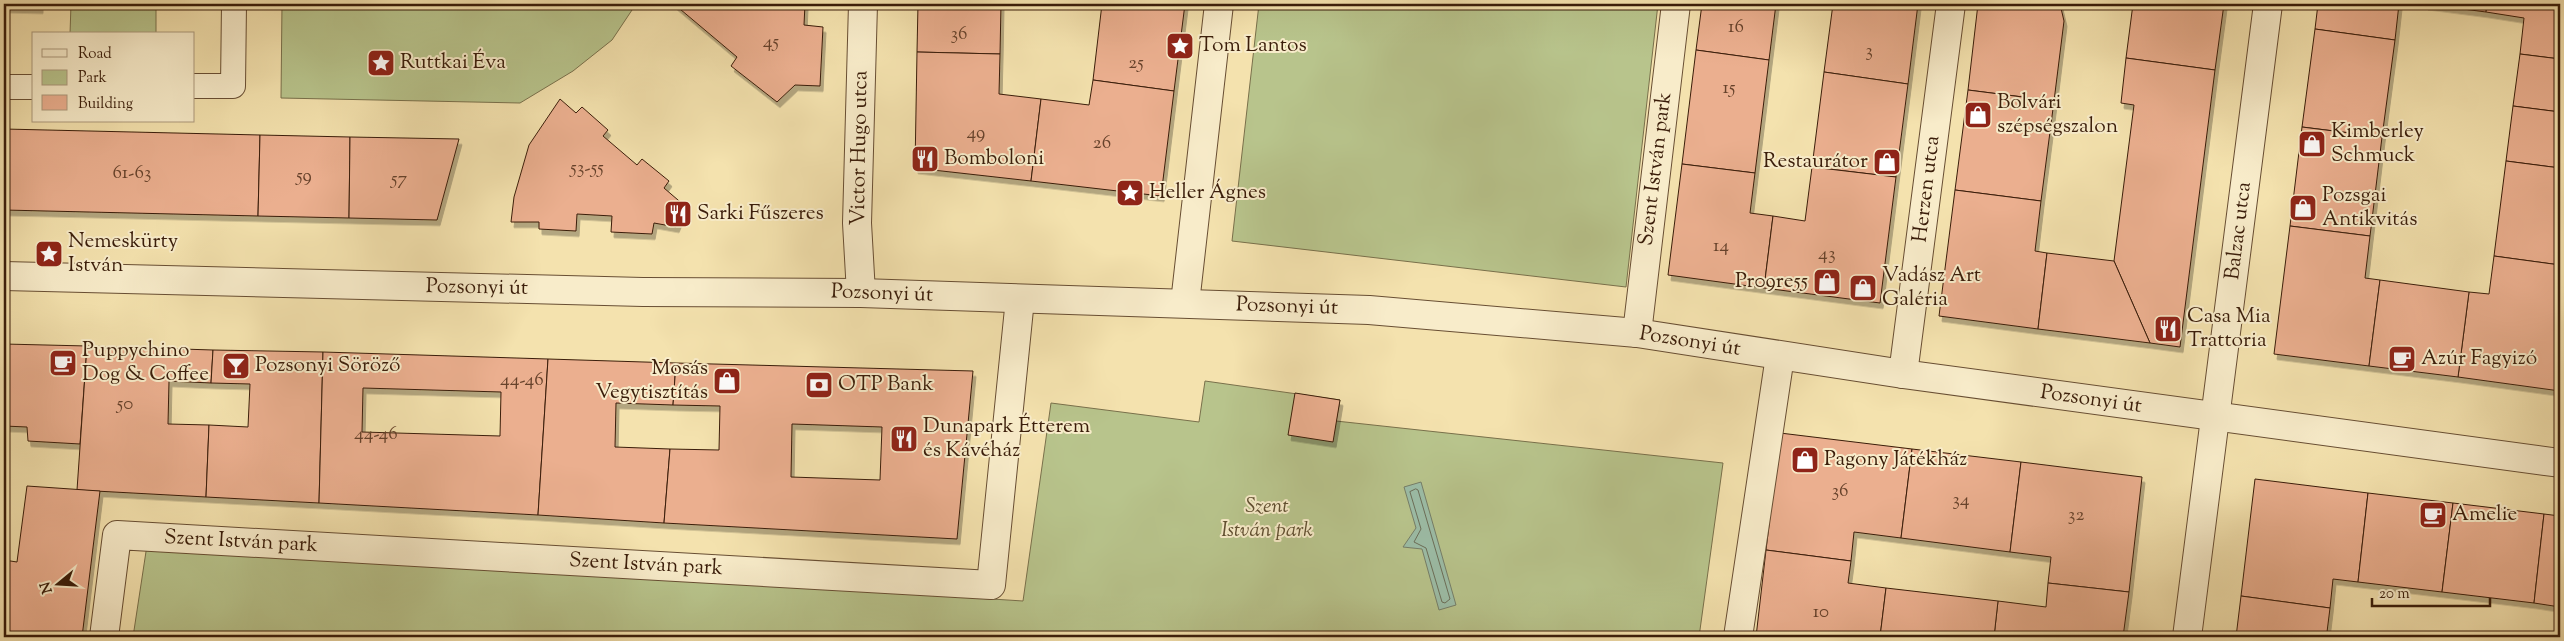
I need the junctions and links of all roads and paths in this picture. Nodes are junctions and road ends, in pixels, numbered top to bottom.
1 (234, 4) edge
2 (863, 4) edge
3 (1219, 4) edge
4 (1676, 4) edge
5 (1951, 4) edge
6 (2268, 4) edge
7 (195, 86) edge
8 (4, 87) edge
9 (32, 87) edge
10 (4, 276) edge
11 (861, 293) junction
12 (1020, 299) junction
13 (1185, 303) junction
14 (1637, 333) junction
15 (1780, 356) junction
16 (1903, 374) junction
17 (2216, 417) junction
18 (2560, 463) edge
19 (104, 637) edge
20 (1738, 637) edge
21 (2187, 637) edge

1 - 7 lane
2 - 11 street, Victor Hugo utca
3 - 13 street
4 - 14 street, Szent István park
5 - 16 street, Herzen utca
6 - 17 street, Balzac utca
8 - 9 lane
10 - 11 street, Pozsonyi út
11 - 12 street, Pozsonyi út
12 - 13 street, Pozsonyi út
12 - 19 street, Szent István park
13 - 14 street, Pozsonyi út
14 - 15 street, Pozsonyi út
15 - 16 street, Pozsonyi út
15 - 20 street
16 - 17 street, Pozsonyi út
17 - 18 street, Pozsonyi út
17 - 21 street, Balzac utca

